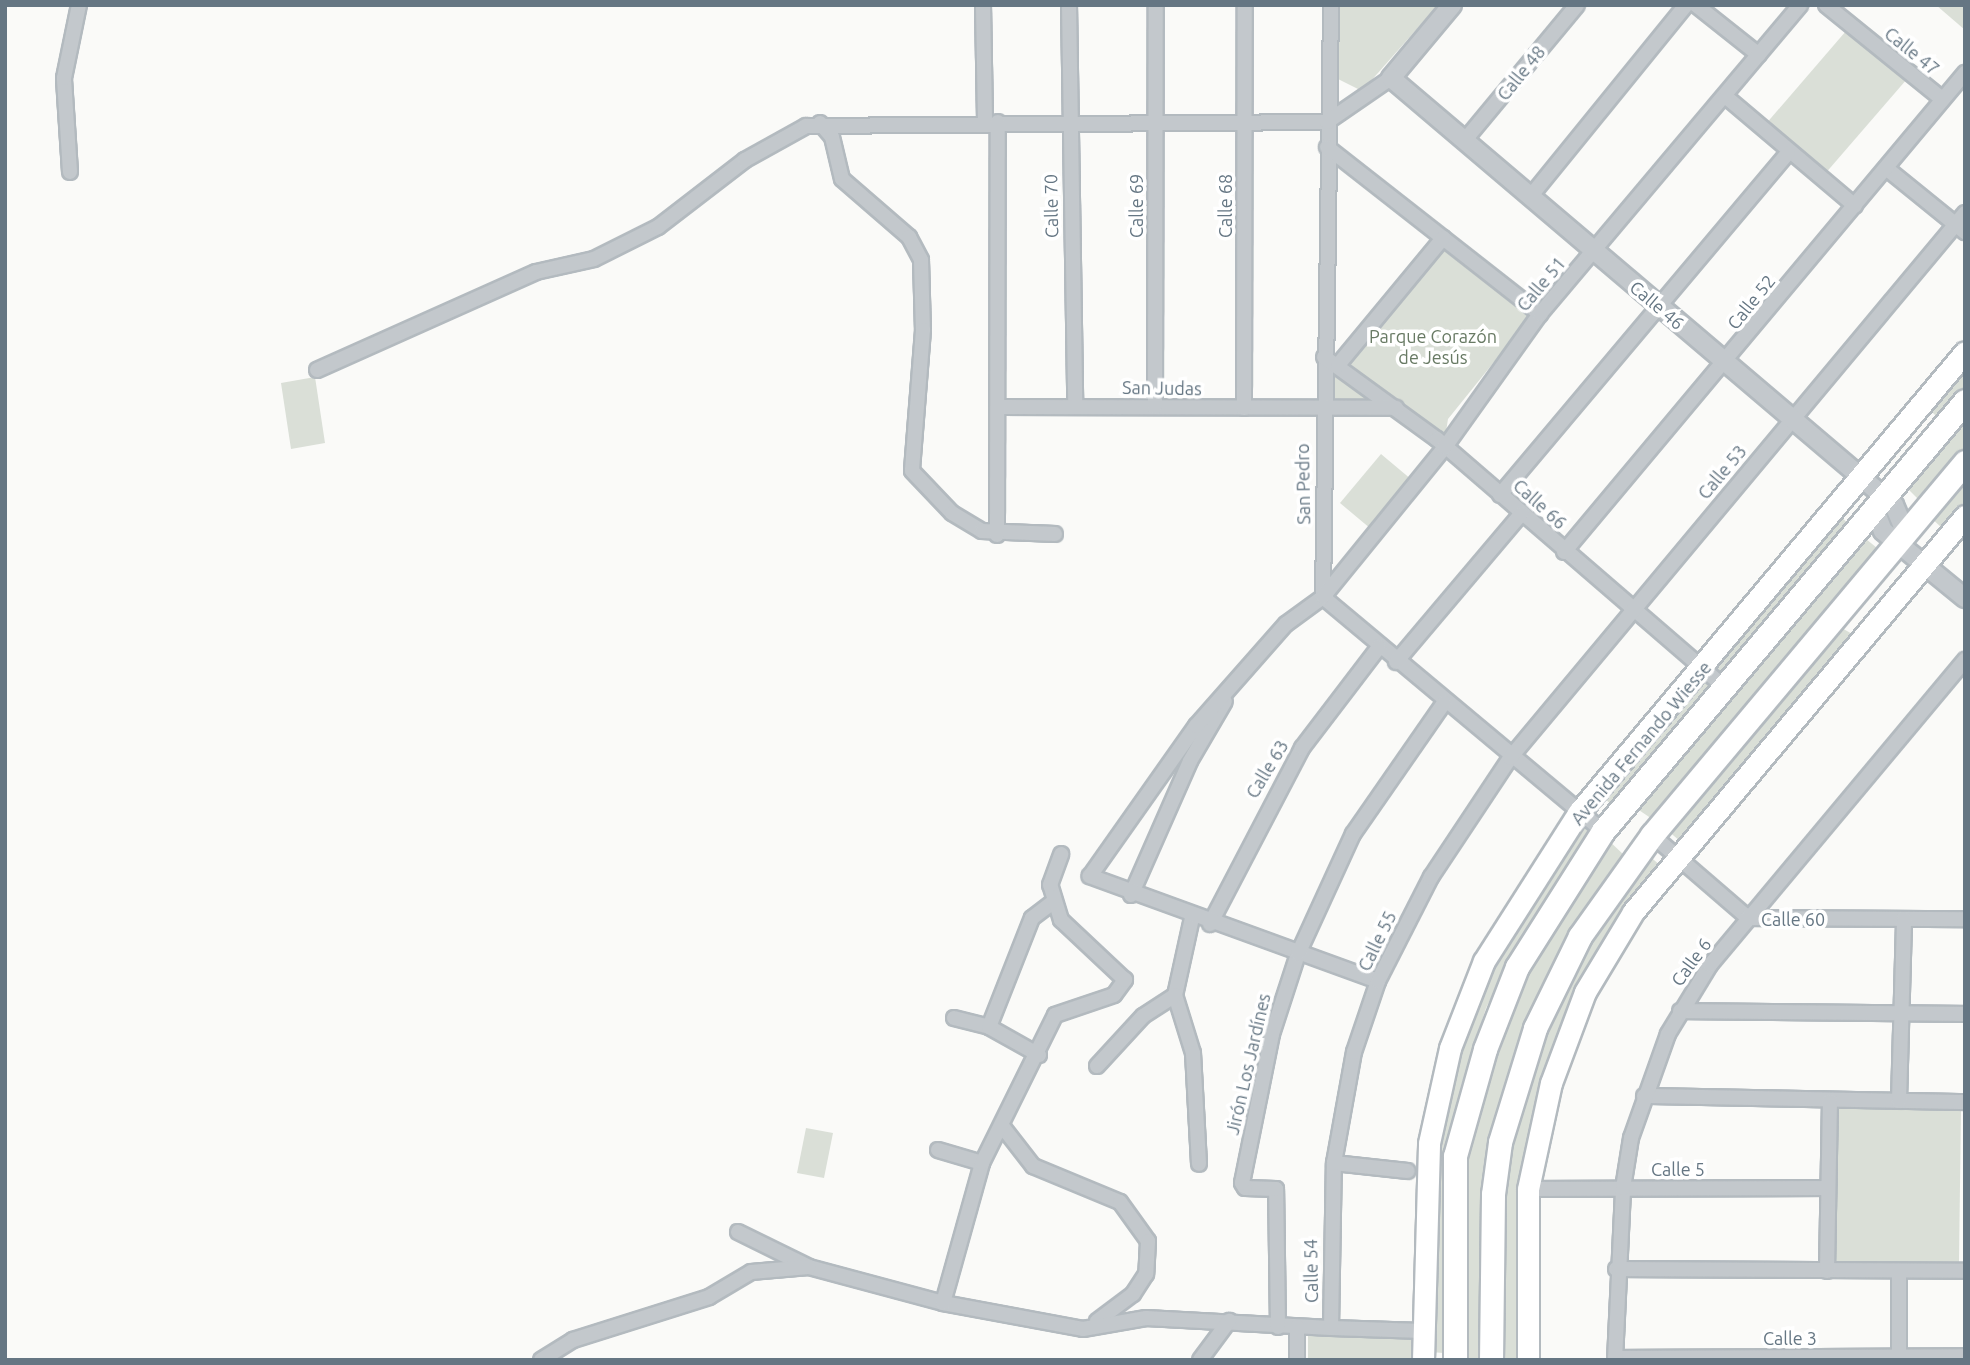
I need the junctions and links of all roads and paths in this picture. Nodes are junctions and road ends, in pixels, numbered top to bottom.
1 (79, 5) edge
2 (984, 5) edge
3 (1069, 5) edge
4 (1156, 5) edge
5 (1245, 5) edge
6 (1331, 5) edge
7 (1452, 5) edge
8 (1577, 5) edge
9 (1686, 5) edge
10 (1696, 5) edge
11 (1800, 5) edge
12 (1826, 5) edge
13 (1759, 55) junction
14 (1965, 73) edge
15 (1391, 78) junction
16 (1726, 96) junction
17 (1942, 99) junction
18 (1245, 120) junction
19 (1068, 121) junction
20 (1156, 121) junction
21 (992, 122) junction
22 (1327, 122) junction
23 (820, 123) junction
24 (1465, 140) junction
25 (1327, 147) junction
26 (1788, 153) junction
27 (1886, 168) junction
28 (70, 172) dead end
29 (1530, 197) junction
30 (1855, 206) junction
31 (1962, 223) edge
32 (1443, 238) junction
33 (1593, 251) junction
34 (1659, 307) junction
35 (1540, 314) junction
36 (1965, 352) edge
37 (1324, 357) junction
38 (1727, 362) junction
39 (1338, 365) junction
40 (317, 370) dead end
41 (1965, 401) edge
42 (1075, 405) junction
43 (1002, 407) junction
44 (1154, 407) junction
45 (1244, 408) junction
46 (1396, 408) junction
47 (1321, 411) junction
48 (1794, 418) junction
49 (1445, 447) junction
50 (1965, 462) edge
51 (1861, 477) junction
52 (1500, 495) junction
53 (1880, 499) junction
54 (1521, 514) junction
55 (1965, 516) edge
56 (1055, 534) dead end
57 (997, 535) junction
58 (1900, 540) junction
59 (1564, 552) junction
60 (1926, 561) junction
61 (1324, 597) junction
62 (1965, 598) edge
63 (1631, 609) junction
64 (1379, 647) junction
65 (1965, 660) edge
66 (1396, 662) junction
67 (1244, 667) junction
68 (1704, 668) junction
69 (1724, 687) junction
70 (1444, 703) junction
71 (1510, 758) junction
72 (1579, 812) junction
73 (1603, 831) junction
74 (1652, 835) junction
75 (1061, 854) dead end
76 (1678, 857) junction
77 (1131, 895) junction
78 (1052, 903) junction
79 (1192, 918) junction
80 (1748, 918) junction
81 (1904, 919) junction
82 (1965, 919) edge
83 (1210, 925) junction
84 (1298, 954) junction
85 (1378, 981) junction
86 (1175, 995) junction
87 (1680, 1011) junction
88 (1901, 1014) junction
89 (1965, 1014) edge
90 (954, 1018) dead end
91 (989, 1027) junction
92 (1039, 1055) junction
93 (1097, 1066) dead end
94 (1644, 1096) junction
95 (1830, 1101) junction
96 (1899, 1101) junction
97 (1965, 1102) edge
98 (1002, 1126) junction
99 (938, 1150) dead end
100 (982, 1163) junction
101 (1334, 1163) junction
102 (1199, 1164) dead end
103 (1408, 1171) dead end
104 (1623, 1188) junction
105 (1828, 1188) junction
106 (1528, 1189) junction
107 (738, 1232) dead end
108 (809, 1267) junction
109 (1616, 1269) junction
110 (1827, 1271) junction
111 (1965, 1271) edge
112 (1899, 1273) junction
113 (943, 1303) junction
114 (1228, 1321) junction
115 (1278, 1327) junction
116 (1297, 1328) junction
117 (1331, 1328) junction
118 (1083, 1329) junction
119 (1423, 1331) junction
120 (1965, 1356) edge
121 (1899, 1358) edge
122 (1615, 1359) edge
123 (541, 1360) edge
124 (1200, 1360) edge
125 (1297, 1360) edge
126 (1423, 1360) edge
127 (1455, 1360) edge
128 (1491, 1360) edge
129 (1528, 1360) edge

1 - 28 street
2 - 21 street
3 - 19 street, Calle 70
4 - 20 street, Calle 69
5 - 18 street, Calle 68
6 - 22 street, San Pedro
7 - 15 street
8 - 24 street, Calle 48
9 - 29 street
10 - 13 street
11 - 13 street, Calle 51
12 - 17 street, Calle 47
13 - 16 street, Calle 51
14 - 17 street, Calle 52
15 - 22 street
15 - 24 street, Calle 46
16 - 26 street
16 - 33 street, Calle 51
17 - 27 street, Calle 52
18 - 20 street
18 - 22 street
18 - 45 street, Calle 68
19 - 20 street
19 - 21 street
19 - 42 street, Calle 70
20 - 44 street, Calle 69
21 - 23 street
21 - 43 street
22 - 25 street, San Pedro
23 - 40 street
23 - 57 street
24 - 29 street, Calle 46
25 - 32 street
25 - 37 street, San Pedro
26 - 30 street
26 - 34 street
27 - 30 street, Calle 52
27 - 31 street
29 - 33 street, Calle 46
30 - 38 street, Calle 52
31 - 48 street, Calle 53
32 - 35 street
32 - 39 street
33 - 34 street, Calle 46
33 - 35 street, Calle 51
34 - 38 street, Calle 46
34 - 52 street
35 - 49 street, Calle 51
36 - 51 main road, Avenida Fernando Wiesse
37 - 39 street, Calle 66
37 - 47 street, San Pedro
38 - 48 street, Calle 46
38 - 59 street, Calle 52
39 - 46 street, Calle 66
41 - 53 main road, Avenida Fernando Wiesse
42 - 43 street, San Judas
42 - 44 street, San Judas
43 - 57 street
44 - 45 street, San Judas
45 - 47 street, San Judas
46 - 47 street, San Judas
46 - 49 street, Calle 66
47 - 61 street, San Pedro
48 - 51 street, Calle 46
48 - 63 street, Calle 53
49 - 52 street, Calle 66
49 - 61 street, Calle 51
50 - 58 main road
51 - 53 street, Calle 46
51 - 68 main road, Avenida Fernando Wiesse
52 - 54 street, Calle 66
53 - 58 street, Calle 46
53 - 69 main road, Avenida Fernando Wiesse
54 - 59 street, Calle 66
54 - 66 street
55 - 60 main road
56 - 57 street
58 - 60 street
58 - 74 main road
59 - 63 street, Calle 66
60 - 62 street
60 - 76 main road
61 - 64 street
61 - 67 street, Calle 51
63 - 68 street, Calle 66
63 - 71 street, Calle 53
64 - 66 street
64 - 83 street, Calle 63
65 - 80 street, Calle 6
66 - 70 street
67 - 77 street
67 - 77 street
68 - 69 street, Calle 66
68 - 72 main road, Avenida Fernando Wiesse
69 - 73 main road, Avenida Fernando Wiesse
70 - 71 street
70 - 84 street, Jirón Los Jardínes
71 - 72 street
71 - 85 street, Calle 55
72 - 73 street
72 - 119 main road, Avenida Fernando Wiesse
73 - 127 main road, Avenida Fernando Wiesse
74 - 76 street, Calle 60
74 - 128 main road
75 - 78 street
76 - 80 street, Calle 60
76 - 106 main road
77 - 79 street
78 - 91 street
78 - 92 street
79 - 83 street
79 - 86 street
80 - 81 street, Calle 60
80 - 87 street, Calle 6
81 - 82 street, Calle 60
81 - 88 street
83 - 84 street
84 - 85 street
84 - 115 street, Jirón Los Jardínes
85 - 101 street, Calle 55
86 - 93 street
86 - 102 street
87 - 88 street
87 - 94 street, Calle 6
88 - 89 street
88 - 96 street
90 - 91 street
91 - 92 street
92 - 98 street
94 - 95 street
94 - 104 street, Calle 6
95 - 96 street
95 - 105 street
96 - 97 street
98 - 100 street
98 - 118 street
99 - 100 street
100 - 113 street
101 - 103 street
101 - 117 street, Calle 54
104 - 105 street, Calle 5
104 - 106 street, Calle 5
104 - 109 street, Calle 6
105 - 110 street
106 - 129 main road
107 - 108 street
108 - 113 street
108 - 123 street
109 - 110 street
109 - 122 street, Calle 6
110 - 112 street
111 - 112 street
112 - 121 street
113 - 118 street
114 - 115 street
114 - 118 street
114 - 124 street
115 - 116 street
116 - 117 street
116 - 125 street
117 - 119 street
119 - 126 main road, Avenida Fernando Wiesse
120 - 121 street, Calle 3
121 - 122 street, Calle 3

